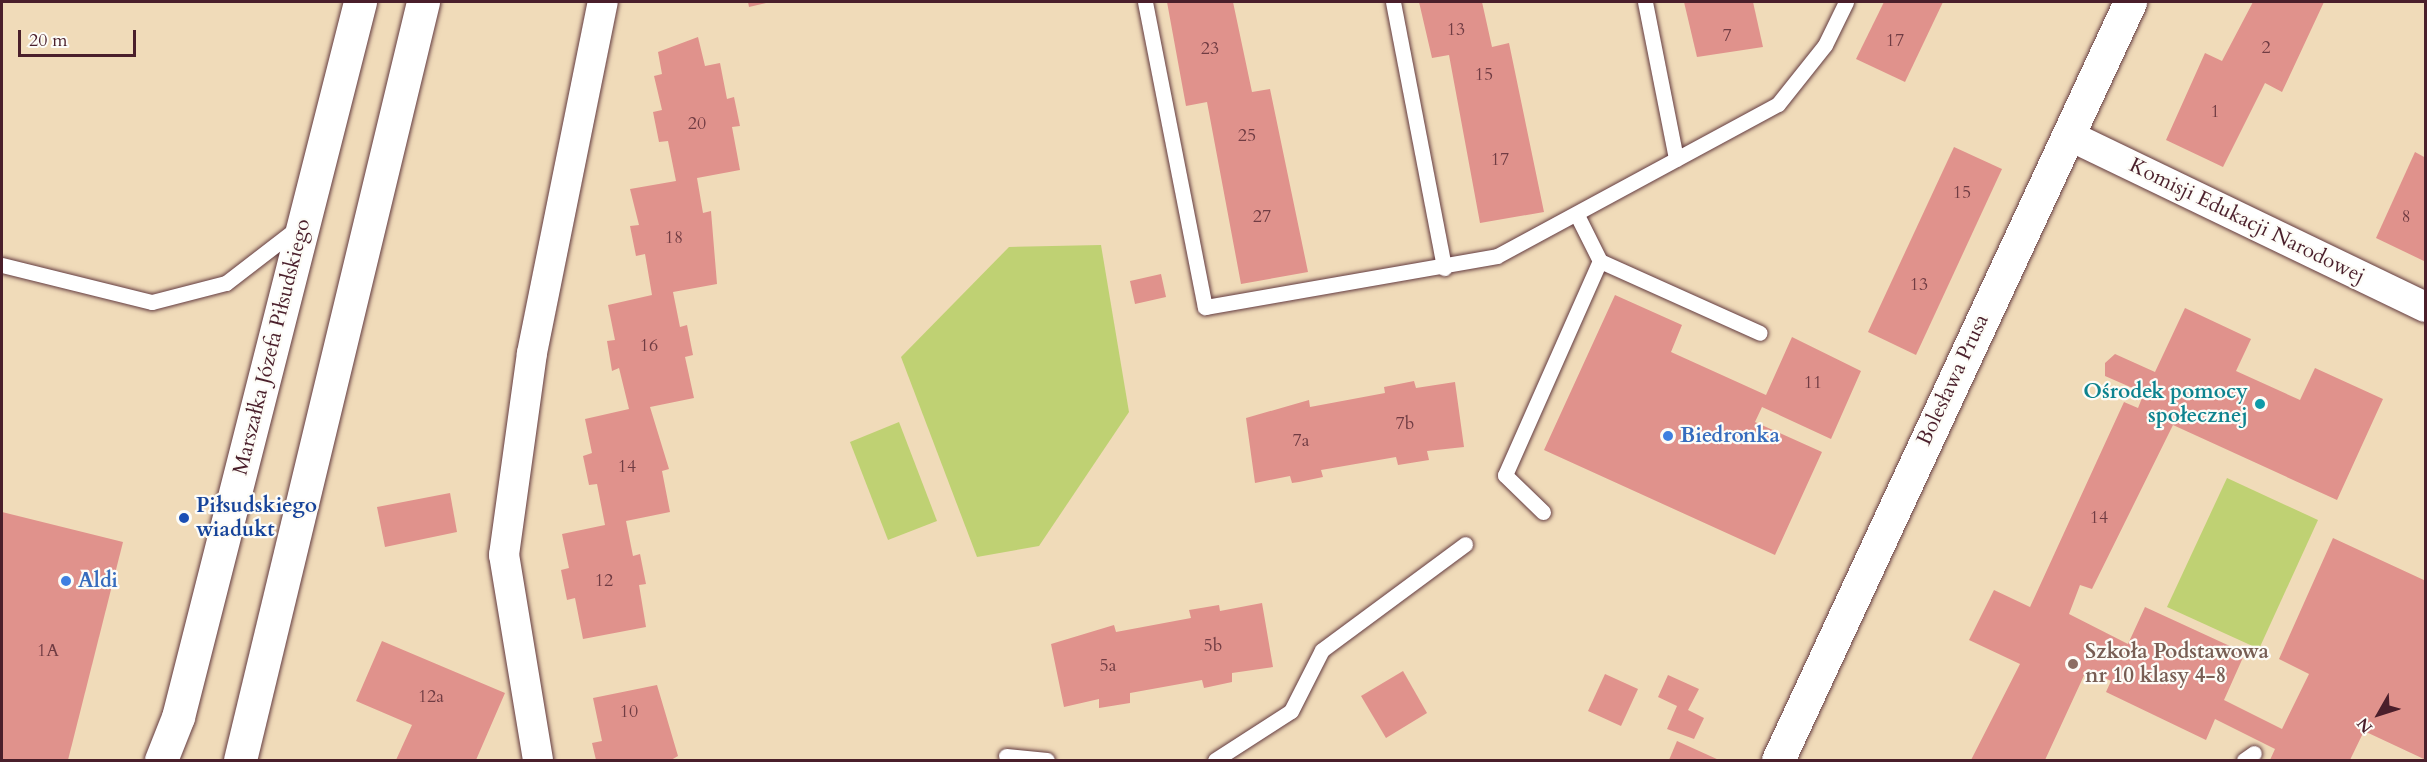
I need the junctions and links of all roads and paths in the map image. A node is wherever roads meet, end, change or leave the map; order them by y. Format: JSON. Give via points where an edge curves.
{"nodes":[{"id":1,"x":360,"y":2,"type":"edge"},
{"id":2,"x":423,"y":2,"type":"edge"},
{"id":3,"x":603,"y":2,"type":"edge"},
{"id":4,"x":1145,"y":2,"type":"edge"},
{"id":5,"x":1394,"y":2,"type":"edge"},
{"id":6,"x":1645,"y":2,"type":"edge"},
{"id":7,"x":1846,"y":2,"type":"edge"},
{"id":8,"x":2130,"y":2,"type":"edge"},
{"id":9,"x":2068,"y":135,"type":"junction"},
{"id":10,"x":1676,"y":159,"type":"junction"},
{"id":11,"x":1577,"y":215,"type":"junction"},
{"id":12,"x":303,"y":223,"type":"junction"},
{"id":13,"x":1600,"y":261,"type":"junction"},
{"id":14,"x":2,"y":265,"type":"edge"},
{"id":15,"x":1444,"y":268,"type":"junction"},
{"id":16,"x":2426,"y":307,"type":"edge"},
{"id":17,"x":1760,"y":333,"type":"dead end"},
{"id":18,"x":1542,"y":512,"type":"dead end"},
{"id":19,"x":1465,"y":544,"type":"dead end"},
{"id":20,"x":1006,"y":756,"type":"dead end"},
{"id":21,"x":161,"y":760,"type":"edge"},
{"id":22,"x":240,"y":760,"type":"edge"},
{"id":23,"x":538,"y":760,"type":"edge"},
{"id":24,"x":1047,"y":760,"type":"edge"},
{"id":25,"x":1215,"y":760,"type":"edge"},
{"id":26,"x":1778,"y":760,"type":"edge"}],
"edges":[{"from":1,"to":12,"type":"main road","name":"Marszałka Józefa Piłsudskiego"},
{"from":2,"to":22,"type":"main road"},
{"from":3,"to":23,"type":"street","via":[[532,352],[504,555]]},
{"from":4,"to":15,"type":"lane","via":[[1205,307]]},
{"from":5,"to":15,"type":"lane"},
{"from":6,"to":10,"type":"lane"},
{"from":7,"to":10,"type":"lane","via":[[1825,45],[1778,104]]},
{"from":8,"to":9,"type":"main road","name":"Bolesława Prusa"},
{"from":9,"to":16,"type":"street","name":"Komisji Edukacji Narodowej"},
{"from":9,"to":26,"type":"main road","name":"Bolesława Prusa"},
{"from":10,"to":11,"type":"lane"},
{"from":11,"to":13,"type":"lane"},
{"from":11,"to":15,"type":"lane","via":[[1497,256]]},
{"from":12,"to":14,"type":"lane","via":[[226,283],[152,302]]},
{"from":12,"to":21,"type":"main road","name":"Marszałka Józefa Piłsudskiego","via":[[178,717]]},
{"from":13,"to":17,"type":"lane"},
{"from":13,"to":18,"type":"lane","via":[[1505,475]]},
{"from":19,"to":25,"type":"lane","via":[[1322,650],[1291,711]]},
{"from":20,"to":24,"type":"lane"}]}
